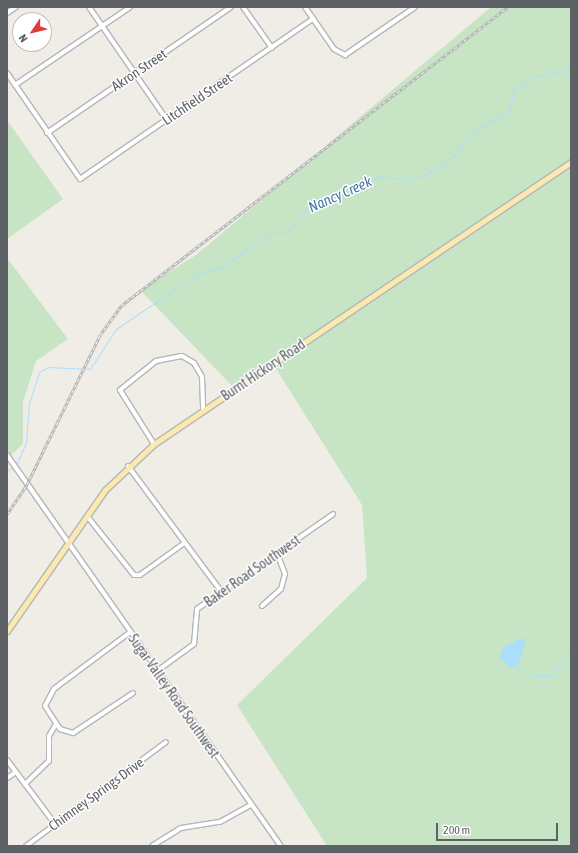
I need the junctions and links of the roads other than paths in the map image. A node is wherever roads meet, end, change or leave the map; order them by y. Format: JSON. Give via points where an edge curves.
{"nodes":[{"id":1,"x":89,"y":7,"type":"edge"},
{"id":2,"x":130,"y":7,"type":"edge"},
{"id":3,"x":231,"y":7,"type":"edge"},
{"id":4,"x":243,"y":7,"type":"edge"},
{"id":5,"x":305,"y":7,"type":"edge"},
{"id":6,"x":414,"y":7,"type":"edge"},
{"id":7,"x":13,"y":8,"type":"edge"},
{"id":8,"x":7,"y":13,"type":"edge"},
{"id":9,"x":313,"y":19,"type":"junction"},
{"id":10,"x":102,"y":26,"type":"junction"},
{"id":11,"x":272,"y":48,"type":"junction"},
{"id":12,"x":7,"y":73,"type":"edge"},
{"id":13,"x":135,"y":74,"type":"junction"},
{"id":14,"x":15,"y":86,"type":"junction"},
{"id":15,"x":167,"y":120,"type":"junction"},
{"id":16,"x":47,"y":133,"type":"junction"},
{"id":17,"x":571,"y":162,"type":"edge"},
{"id":18,"x":203,"y":411,"type":"junction"},
{"id":19,"x":154,"y":444,"type":"junction"},
{"id":20,"x":7,"y":455,"type":"edge"},
{"id":21,"x":128,"y":466,"type":"junction"},
{"id":22,"x":333,"y":514,"type":"dead end"},
{"id":23,"x":86,"y":516,"type":"junction"},
{"id":24,"x":183,"y":544,"type":"junction"},
{"id":25,"x":68,"y":546,"type":"junction"},
{"id":26,"x":277,"y":553,"type":"junction"},
{"id":27,"x":221,"y":591,"type":"junction"},
{"id":28,"x":262,"y":606,"type":"dead end"},
{"id":29,"x":7,"y":631,"type":"edge"},
{"id":30,"x":129,"y":633,"type":"junction"},
{"id":31,"x":156,"y":671,"type":"junction"},
{"id":32,"x":132,"y":693,"type":"dead end"},
{"id":33,"x":56,"y":724,"type":"junction"},
{"id":34,"x":166,"y":742,"type":"dead end"},
{"id":35,"x":7,"y":760,"type":"edge"},
{"id":36,"x":16,"y":772,"type":"junction"},
{"id":37,"x":7,"y":778,"type":"edge"},
{"id":38,"x":24,"y":784,"type":"junction"},
{"id":39,"x":251,"y":805,"type":"junction"},
{"id":40,"x":55,"y":824,"type":"junction"},
{"id":41,"x":26,"y":846,"type":"edge"},
{"id":42,"x":153,"y":846,"type":"edge"},
{"id":43,"x":281,"y":846,"type":"edge"}],
"edges":[{"from":1,"to":10,"type":"street"},
{"from":2,"to":10,"type":"street"},
{"from":3,"to":13,"type":"street","name":"Akron Street"},
{"from":4,"to":11,"type":"street"},
{"from":5,"to":9,"type":"street"},
{"from":6,"to":9,"type":"street","via":[[345,55],[334,49]]},
{"from":7,"to":8,"type":"street"},
{"from":9,"to":11,"type":"street","name":"Litchfield Street"},
{"from":10,"to":13,"type":"street"},
{"from":10,"to":14,"type":"street"},
{"from":11,"to":15,"type":"street","name":"Litchfield Street"},
{"from":12,"to":14,"type":"street"},
{"from":13,"to":15,"type":"street"},
{"from":13,"to":16,"type":"street","name":"Akron Street"},
{"from":14,"to":16,"type":"street"},
{"from":15,"to":16,"type":"street","name":"Litchfield Street","via":[[80,179]]},
{"from":17,"to":18,"type":"main road","name":"Burnt Hickory Road"},
{"from":18,"to":19,"type":"main road","name":"Burnt Hickory Road"},
{"from":18,"to":19,"type":"street","via":[[202,377],[194,363],[182,356],[156,361],[120,390]]},
{"from":19,"to":21,"type":"main road","name":"Burnt Hickory Road"},
{"from":20,"to":25,"type":"street","name":"Sugar Valley Road Southwest"},
{"from":21,"to":23,"type":"main road","name":"Burnt Hickory Road"},
{"from":21,"to":24,"type":"street"},
{"from":22,"to":26,"type":"street","name":"Baker Road Southwest"},
{"from":23,"to":24,"type":"street","via":[[130,572],[140,575]]},
{"from":23,"to":25,"type":"main road","name":"Burnt Hickory Road"},
{"from":24,"to":27,"type":"street"},
{"from":25,"to":29,"type":"main road","name":"Burnt Hickory Road"},
{"from":25,"to":30,"type":"street","name":"Sugar Valley Road Southwest"},
{"from":26,"to":27,"type":"street","name":"Baker Road Southwest"},
{"from":26,"to":28,"type":"street","via":[[285,574],[281,589]]},
{"from":27,"to":31,"type":"street","name":"Baker Road Southwest","via":[[197,609],[194,644]]},
{"from":30,"to":31,"type":"street","name":"Sugar Valley Road Southwest"},
{"from":30,"to":33,"type":"street","via":[[50,694],[45,706]]},
{"from":31,"to":39,"type":"street","name":"Sugar Valley Road Southwest"},
{"from":32,"to":33,"type":"street","via":[[78,732],[64,732]]},
{"from":33,"to":38,"type":"street","via":[[49,736],[49,762]]},
{"from":34,"to":40,"type":"street","name":"Chimney Springs Drive"},
{"from":35,"to":36,"type":"street"},
{"from":36,"to":37,"type":"street"},
{"from":36,"to":38,"type":"street"},
{"from":38,"to":40,"type":"street"},
{"from":39,"to":42,"type":"street","via":[[220,822],[181,828]]},
{"from":39,"to":43,"type":"street","name":"Sugar Valley Road Southwest"},
{"from":40,"to":41,"type":"street","name":"Chimney Springs Drive"}]}
